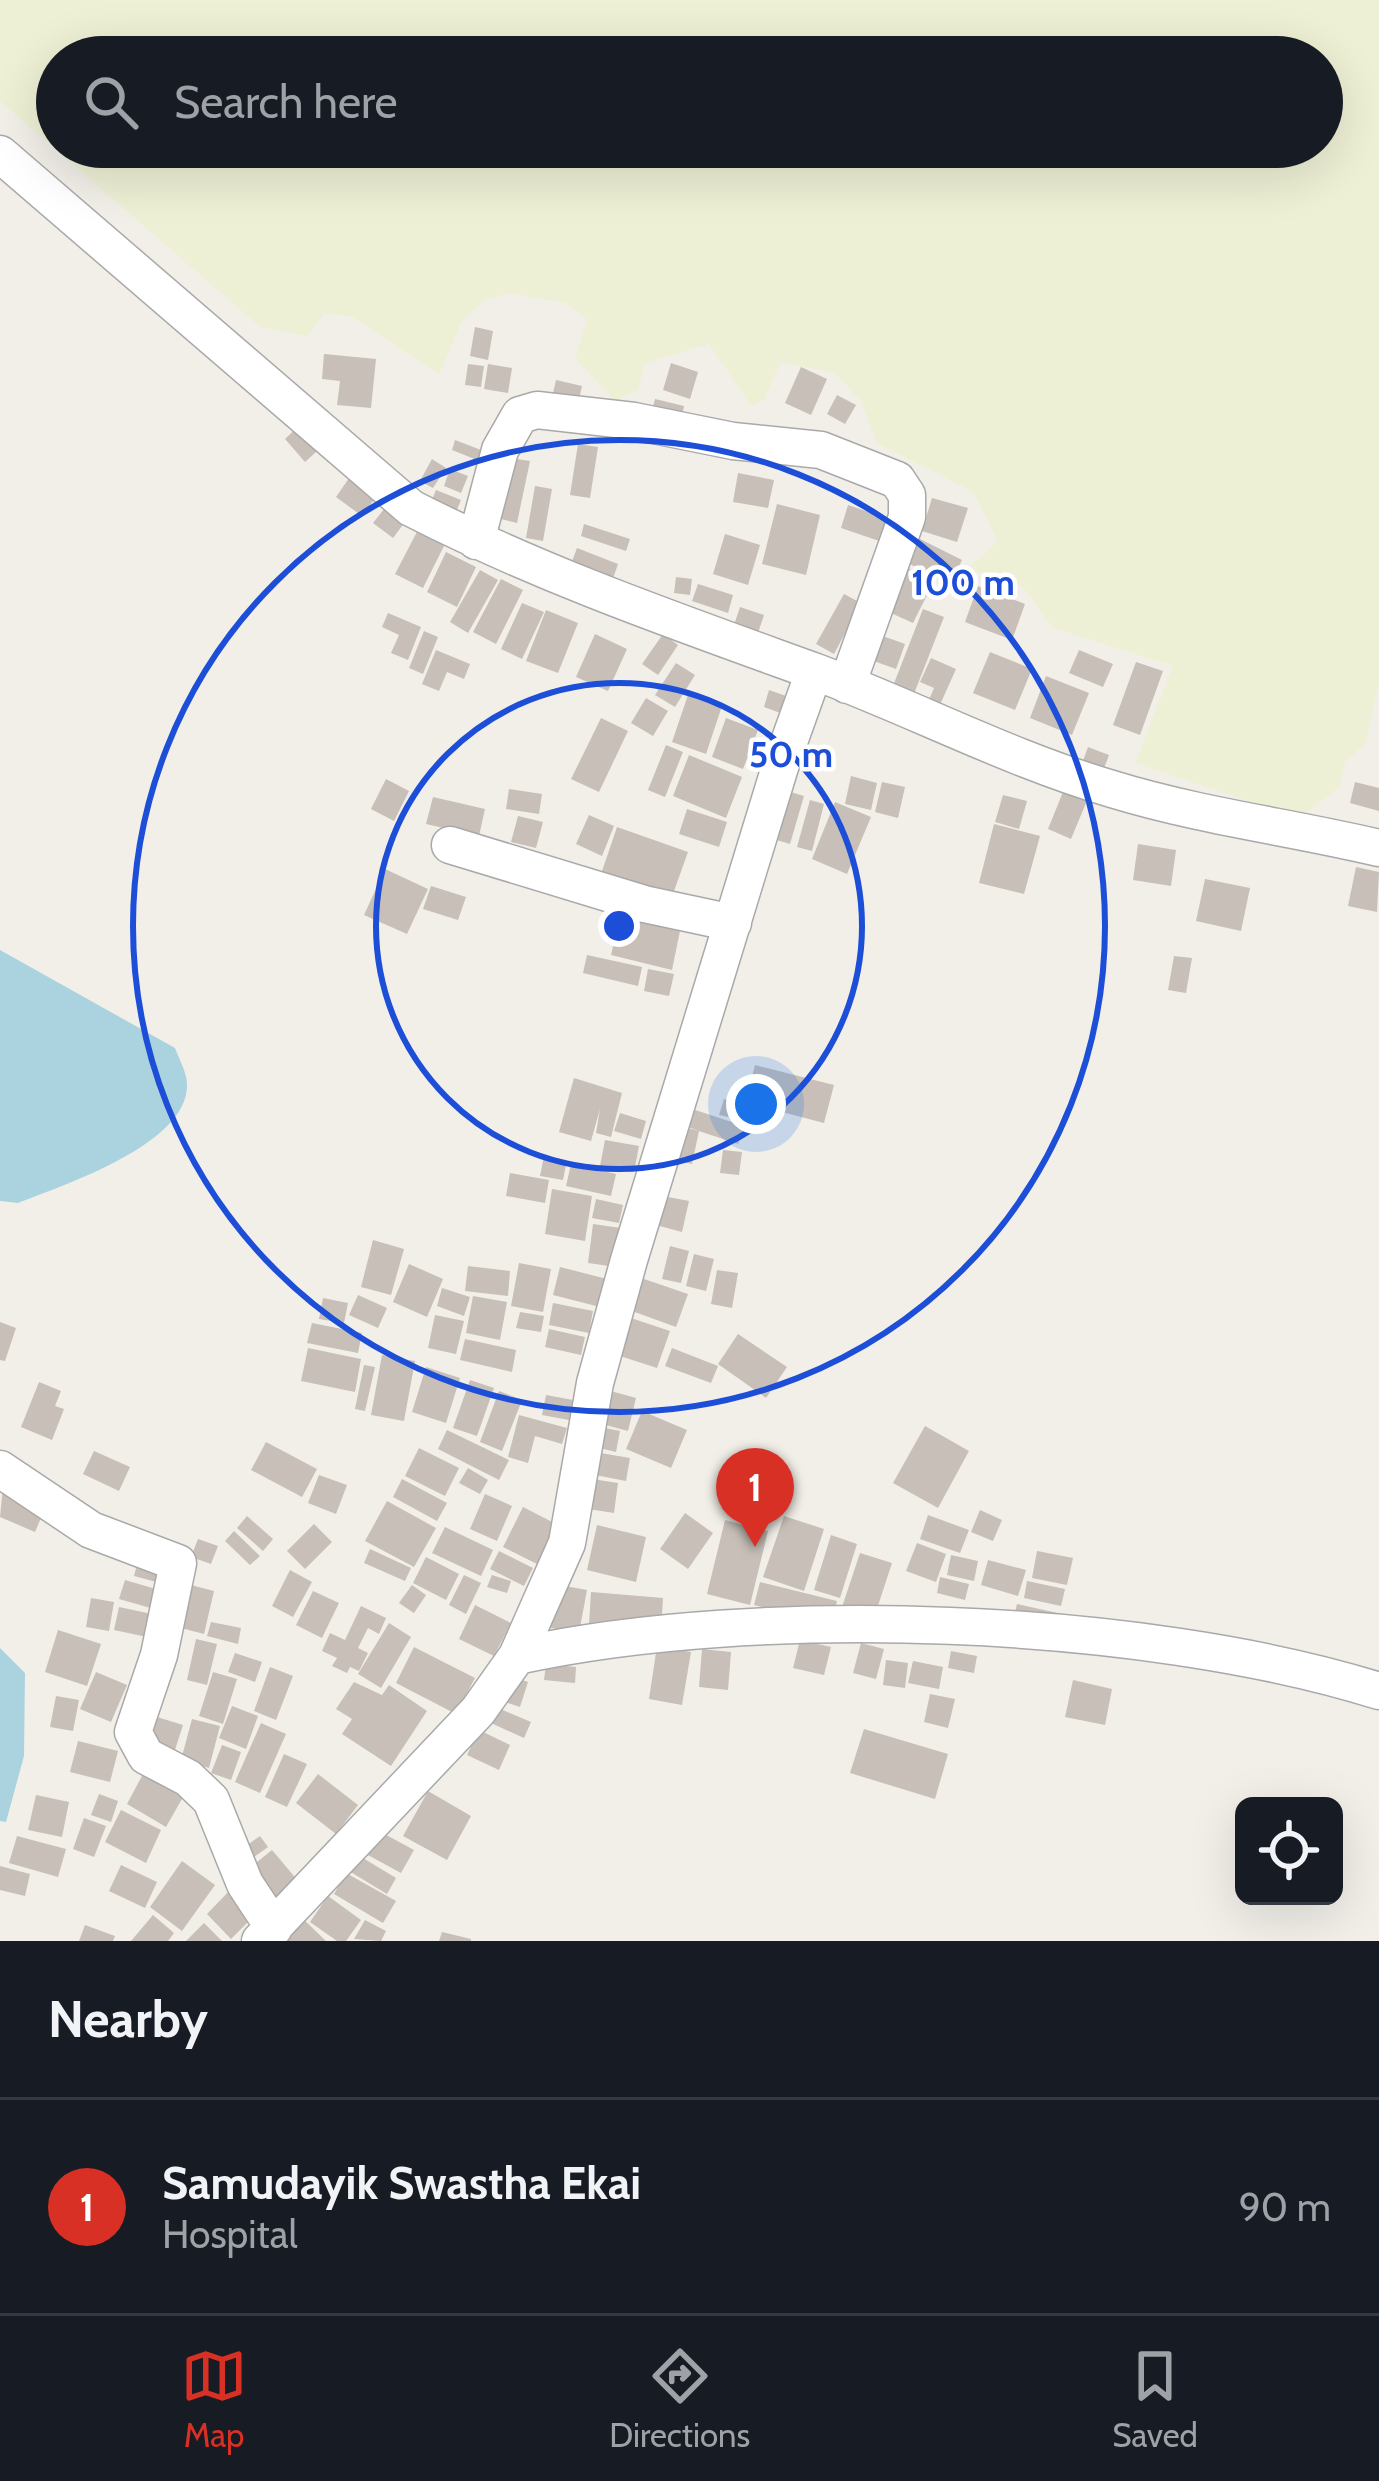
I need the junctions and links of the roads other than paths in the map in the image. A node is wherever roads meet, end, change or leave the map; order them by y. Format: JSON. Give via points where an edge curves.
{"nodes":[{"id":1,"x":0,"y":154,"type":"edge"},
{"id":2,"x":476,"y":542,"type":"junction"},
{"id":3,"x":830,"y":678,"type":"junction"},
{"id":4,"x":450,"y":845,"type":"dead end"},
{"id":5,"x":1379,"y":848,"type":"edge"},
{"id":6,"x":733,"y":923,"type":"junction"},
{"id":7,"x":0,"y":1469,"type":"edge"},
{"id":8,"x":517,"y":1656,"type":"junction"},
{"id":9,"x":1379,"y":1691,"type":"edge"},
{"id":10,"x":267,"y":1935,"type":"edge"}],
"edges":[{"from":1,"to":2,"type":"street","via":[[411,508]]},
{"from":2,"to":3,"type":"street"},
{"from":2,"to":3,"type":"street","via":[[500,450],[520,415],[537,410],[820,450],[897,480],[907,495],[907,518]]},
{"from":3,"to":5,"type":"street","via":[[1110,789]]},
{"from":3,"to":6,"type":"street"},
{"from":4,"to":6,"type":"street"},
{"from":6,"to":8,"type":"street","via":[[601,1362],[567,1544]]},
{"from":7,"to":10,"type":"street","via":[[91,1530],[178,1563],[133,1732],[146,1756],[211,1800]]},
{"from":8,"to":9,"type":"street","via":[[574,1643],[743,1630],[991,1630],[1233,1658]]},
{"from":8,"to":10,"type":"street","via":[[466,1724]]}]}
